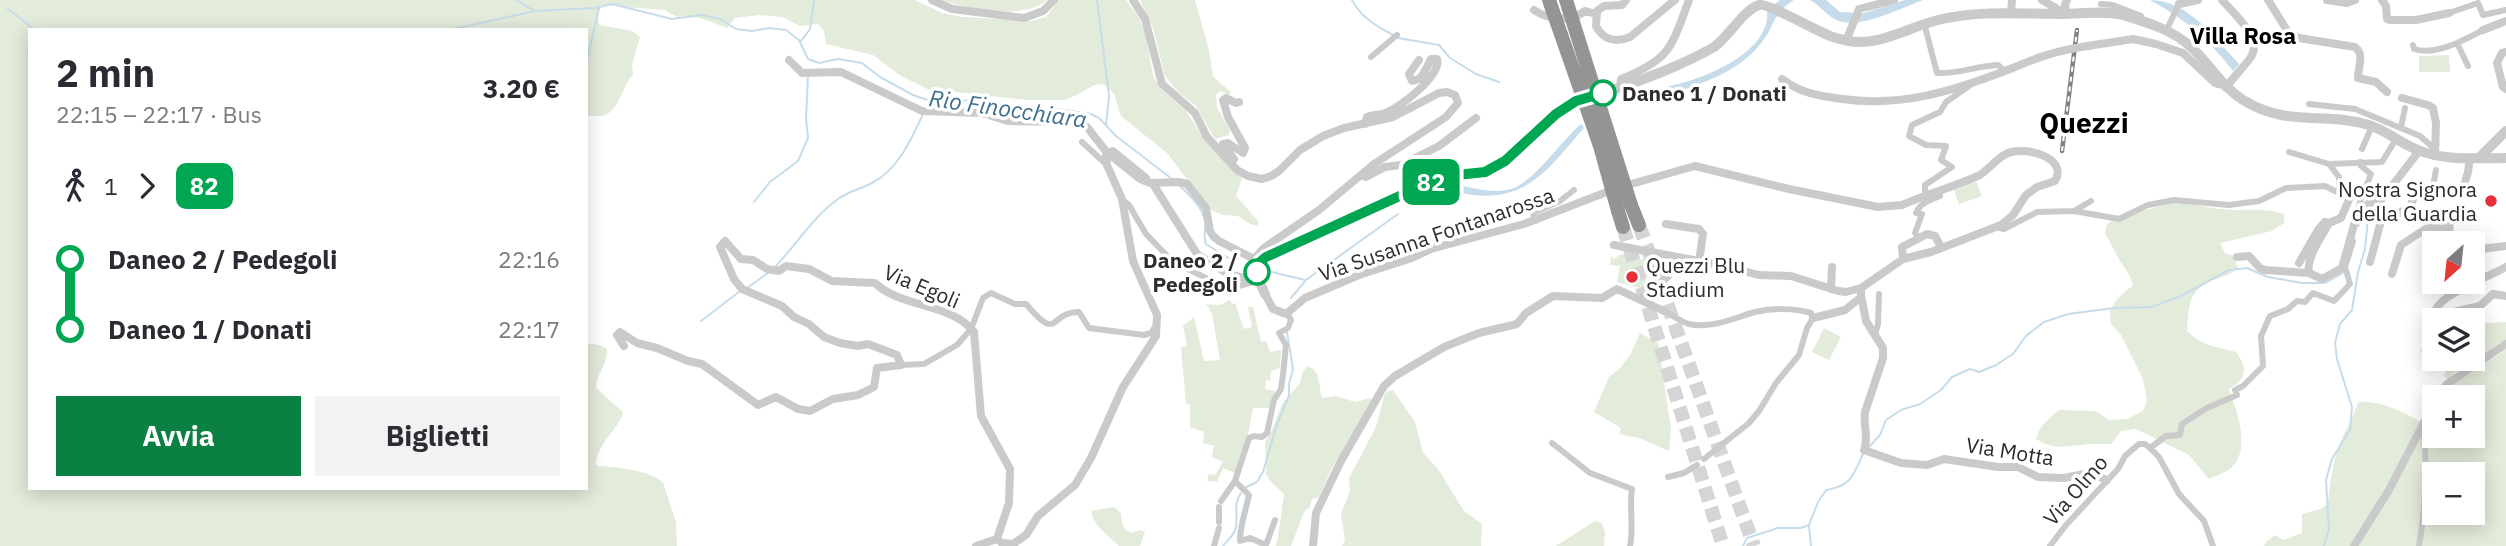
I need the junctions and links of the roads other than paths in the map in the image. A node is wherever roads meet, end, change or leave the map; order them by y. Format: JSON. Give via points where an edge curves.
{"nodes":[{"id":1,"x":932,"y":0,"type":"edge"},
{"id":2,"x":1054,"y":0,"type":"edge"},
{"id":3,"x":1133,"y":0,"type":"edge"},
{"id":4,"x":1549,"y":0,"type":"edge"},
{"id":5,"x":1566,"y":0,"type":"edge"},
{"id":6,"x":1626,"y":0,"type":"edge"},
{"id":7,"x":1675,"y":0,"type":"edge"},
{"id":8,"x":1689,"y":0,"type":"edge"},
{"id":9,"x":1895,"y":0,"type":"edge"},
{"id":10,"x":2012,"y":0,"type":"edge"},
{"id":11,"x":2042,"y":0,"type":"edge"},
{"id":12,"x":2067,"y":0,"type":"edge"},
{"id":13,"x":2198,"y":0,"type":"edge"},
{"id":14,"x":2222,"y":0,"type":"edge"},
{"id":15,"x":2268,"y":0,"type":"edge"},
{"id":16,"x":2326,"y":0,"type":"edge"},
{"id":17,"x":2355,"y":0,"type":"edge"},
{"id":18,"x":2382,"y":0,"type":"edge"},
{"id":19,"x":2101,"y":4,"type":"dead end"},
{"id":20,"x":2179,"y":4,"type":"joint"},
{"id":21,"x":1534,"y":10,"type":"dead end"},
{"id":22,"x":2506,"y":10,"type":"edge"},
{"id":23,"x":2449,"y":13,"type":"joint"},
{"id":24,"x":1596,"y":14,"type":"junction"},
{"id":25,"x":2011,"y":14,"type":"junction"},
{"id":26,"x":2066,"y":14,"type":"junction"},
{"id":27,"x":2141,"y":16,"type":"dead end"},
{"id":28,"x":2506,"y":21,"type":"edge"},
{"id":29,"x":1924,"y":23,"type":"junction"},
{"id":30,"x":2167,"y":29,"type":"dead end"},
{"id":31,"x":2483,"y":30,"type":"joint"},
{"id":32,"x":1395,"y":36,"type":"dead end"},
{"id":33,"x":1846,"y":41,"type":"junction"},
{"id":34,"x":2457,"y":43,"type":"junction"},
{"id":35,"x":2413,"y":45,"type":"dead end"},
{"id":36,"x":2506,"y":52,"type":"edge"},
{"id":37,"x":1371,"y":57,"type":"dead end"},
{"id":38,"x":789,"y":60,"type":"dead end"},
{"id":39,"x":1419,"y":60,"type":"dead end"},
{"id":40,"x":2468,"y":66,"type":"dead end"},
{"id":41,"x":2006,"y":71,"type":"junction"},
{"id":42,"x":1782,"y":79,"type":"dead end"},
{"id":43,"x":1969,"y":84,"type":"junction"},
{"id":44,"x":2227,"y":84,"type":"junction"},
{"id":45,"x":1620,"y":87,"type":"junction"},
{"id":46,"x":2506,"y":89,"type":"edge"},
{"id":47,"x":2386,"y":92,"type":"dead end"},
{"id":48,"x":2404,"y":102,"type":"junction"},
{"id":49,"x":2432,"y":102,"type":"dead end"},
{"id":50,"x":1240,"y":103,"type":"dead end"},
{"id":51,"x":2309,"y":104,"type":"dead end"},
{"id":52,"x":1476,"y":118,"type":"dead end"},
{"id":53,"x":1365,"y":124,"type":"junction"},
{"id":54,"x":2372,"y":126,"type":"junction"},
{"id":55,"x":2401,"y":127,"type":"junction"},
{"id":56,"x":2506,"y":131,"type":"edge"},
{"id":57,"x":2496,"y":140,"type":"junction"},
{"id":58,"x":1082,"y":142,"type":"dead end"},
{"id":59,"x":2395,"y":142,"type":"junction"},
{"id":60,"x":2362,"y":149,"type":"dead end"},
{"id":61,"x":2419,"y":151,"type":"junction"},
{"id":62,"x":2288,"y":152,"type":"dead end"},
{"id":63,"x":2435,"y":152,"type":"junction"},
{"id":64,"x":2474,"y":158,"type":"junction"},
{"id":65,"x":2503,"y":158,"type":"edge"},
{"id":66,"x":2360,"y":162,"type":"junction"},
{"id":67,"x":2329,"y":164,"type":"junction"},
{"id":68,"x":1107,"y":166,"type":"junction"},
{"id":69,"x":1237,"y":170,"type":"junction"},
{"id":70,"x":2436,"y":170,"type":"dead end"},
{"id":71,"x":1361,"y":175,"type":"junction"},
{"id":72,"x":1156,"y":184,"type":"junction"},
{"id":73,"x":1574,"y":190,"type":"dead end"},
{"id":74,"x":1940,"y":190,"type":"junction"},
{"id":75,"x":2449,"y":193,"type":"junction"},
{"id":76,"x":1925,"y":195,"type":"junction"},
{"id":77,"x":2351,"y":195,"type":"dead end"},
{"id":78,"x":1122,"y":199,"type":"junction"},
{"id":79,"x":2091,"y":201,"type":"dead end"},
{"id":80,"x":1625,"y":208,"type":"junction"},
{"id":81,"x":2410,"y":208,"type":"junction"},
{"id":82,"x":2074,"y":211,"type":"junction"},
{"id":83,"x":1535,"y":221,"type":"junction"},
{"id":84,"x":2329,"y":223,"type":"junction"},
{"id":85,"x":1666,"y":224,"type":"dead end"},
{"id":86,"x":1639,"y":225,"type":"tunnel mouth"},
{"id":87,"x":1623,"y":227,"type":"tunnel mouth"},
{"id":88,"x":1996,"y":227,"type":"junction"},
{"id":89,"x":2449,"y":228,"type":"junction"},
{"id":90,"x":2450,"y":231,"type":"edge"},
{"id":91,"x":2422,"y":234,"type":"edge"},
{"id":92,"x":2414,"y":235,"type":"junction"},
{"id":93,"x":1919,"y":238,"type":"junction"},
{"id":94,"x":1614,"y":245,"type":"dead end"},
{"id":95,"x":2506,"y":246,"type":"edge"},
{"id":96,"x":1941,"y":247,"type":"junction"},
{"id":97,"x":2485,"y":249,"type":"edge"},
{"id":98,"x":1672,"y":257,"type":"junction"},
{"id":99,"x":2237,"y":257,"type":"dead end"},
{"id":100,"x":1903,"y":259,"type":"junction"},
{"id":101,"x":1257,"y":260,"type":"junction"},
{"id":102,"x":1699,"y":262,"type":"junction"},
{"id":103,"x":2370,"y":262,"type":"dead end"},
{"id":104,"x":2299,"y":263,"type":"dead end"},
{"id":105,"x":1832,"y":267,"type":"dead end"},
{"id":106,"x":2506,"y":267,"type":"edge"},
{"id":107,"x":2309,"y":273,"type":"junction"},
{"id":108,"x":1257,"y":274,"type":"junction"},
{"id":109,"x":2392,"y":274,"type":"dead end"},
{"id":110,"x":1244,"y":278,"type":"junction"},
{"id":111,"x":2485,"y":278,"type":"edge"},
{"id":112,"x":1831,"y":289,"type":"junction"},
{"id":113,"x":1861,"y":292,"type":"junction"},
{"id":114,"x":1879,"y":294,"type":"dead end"},
{"id":115,"x":2451,"y":294,"type":"edge"},
{"id":116,"x":1265,"y":295,"type":"joint"},
{"id":117,"x":2506,"y":296,"type":"edge"},
{"id":118,"x":1640,"y":299,"type":"junction"},
{"id":119,"x":1664,"y":312,"type":"joint"},
{"id":120,"x":1287,"y":313,"type":"junction"},
{"id":121,"x":1813,"y":318,"type":"junction"},
{"id":122,"x":1158,"y":323,"type":"junction"},
{"id":123,"x":971,"y":329,"type":"junction"},
{"id":124,"x":1875,"y":335,"type":"junction"},
{"id":125,"x":2506,"y":344,"type":"edge"},
{"id":126,"x":624,"y":346,"type":"dead end"},
{"id":127,"x":901,"y":365,"type":"junction"},
{"id":128,"x":2446,"y":385,"type":"edge"},
{"id":129,"x":2422,"y":428,"type":"edge"},
{"id":130,"x":1552,"y":443,"type":"dead end"},
{"id":131,"x":2150,"y":448,"type":"junction"},
{"id":132,"x":2426,"y":448,"type":"edge"},
{"id":133,"x":1704,"y":459,"type":"dead end"},
{"id":134,"x":1698,"y":465,"type":"dead end"},
{"id":135,"x":1668,"y":477,"type":"dead end"},
{"id":136,"x":2107,"y":480,"type":"junction"},
{"id":137,"x":1237,"y":484,"type":"junction"},
{"id":138,"x":1275,"y":520,"type":"dead end"},
{"id":139,"x":997,"y":539,"type":"junction"},
{"id":140,"x":2051,"y":545,"type":"edge"},
{"id":141,"x":976,"y":546,"type":"edge"},
{"id":142,"x":1214,"y":546,"type":"edge"},
{"id":143,"x":1313,"y":546,"type":"edge"},
{"id":144,"x":1630,"y":546,"type":"edge"},
{"id":145,"x":2210,"y":546,"type":"edge"},
{"id":146,"x":2354,"y":546,"type":"edge"},
{"id":147,"x":2418,"y":546,"type":"edge"}],
"edges":[{"from":1,"to":2,"type":"street","via":[[952,9],[1024,18],[1043,11]]},
{"from":3,"to":69,"type":"street","via":[[1145,19],[1162,84],[1195,113],[1208,137]]},
{"from":4,"to":80,"type":"highway","bridge":true},
{"from":5,"to":80,"type":"highway","bridge":true},
{"from":6,"to":24,"type":"street","via":[[1622,5],[1601,7]]},
{"from":7,"to":24,"type":"street","via":[[1621,41],[1599,32]]},
{"from":8,"to":45,"type":"street","via":[[1667,52],[1647,69],[1621,79]]},
{"from":9,"to":33,"type":"street","via":[[1859,9]]},
{"from":10,"to":25,"type":"street"},
{"from":11,"to":26,"type":"street"},
{"from":12,"to":26,"type":"street"},
{"from":13,"to":20,"type":"street"},
{"from":14,"to":44,"type":"street","via":[[2253,38],[2255,47]]},
{"from":15,"to":47,"type":"street","via":[[2288,32],[2359,50],[2358,78],[2376,82]]},
{"from":16,"to":17,"type":"street"},
{"from":18,"to":23,"type":"street","via":[[2390,20]]},
{"from":19,"to":27,"type":"street"},
{"from":20,"to":30,"type":"street"},
{"from":21,"to":24,"type":"street","via":[[1562,18],[1576,18],[1585,11]]},
{"from":22,"to":23,"type":"street","via":[[2483,15],[2478,3]]},
{"from":25,"to":26,"type":"street"},
{"from":25,"to":29,"type":"street"},
{"from":26,"to":44,"type":"street","via":[[2120,14],[2154,25],[2191,47]]},
{"from":28,"to":31,"type":"street"},
{"from":29,"to":33,"type":"street","via":[[1865,42]]},
{"from":29,"to":41,"type":"street","via":[[1937,73],[1959,74],[1975,66],[1998,65]]},
{"from":31,"to":34,"type":"street"},
{"from":32,"to":37,"type":"street"},
{"from":33,"to":45,"type":"street","via":[[1768,4],[1759,5],[1699,56]]},
{"from":34,"to":35,"type":"street","via":[[2419,51]]},
{"from":34,"to":40,"type":"street"},
{"from":36,"to":46,"type":"street","via":[[2497,63]]},
{"from":38,"to":72,"type":"street","via":[[802,73],[841,72],[922,111],[982,113],[1008,121],[1071,122],[1087,127],[1108,152],[1140,178]]},
{"from":39,"to":53,"type":"street","via":[[1409,78],[1417,80],[1432,58],[1438,64],[1433,75],[1388,111],[1367,117]]},
{"from":41,"to":43,"type":"street"},
{"from":41,"to":44,"type":"street","via":[[2076,48],[2133,39],[2183,54],[2215,83]]},
{"from":42,"to":43,"type":"street","via":[[1798,90],[1882,103]]},
{"from":43,"to":76,"type":"street","via":[[1940,112],[1912,125],[1909,136],[1926,145],[1945,146],[1941,160],[1952,167],[1926,185]]},
{"from":44,"to":54,"type":"street","via":[[2252,105],[2279,116]]},
{"from":45,"to":101,"type":"street","via":[[1570,105],[1505,161],[1485,172],[1426,184]]},
{"from":48,"to":49,"type":"street"},
{"from":48,"to":55,"type":"street"},
{"from":48,"to":63,"type":"street","via":[[2433,108]]},
{"from":50,"to":69,"type":"street","via":[[1223,100],[1245,148],[1240,152],[1223,144],[1239,165]]},
{"from":51,"to":55,"type":"street","via":[[2355,109]]},
{"from":52,"to":71,"type":"street","via":[[1440,146],[1410,161]]},
{"from":53,"to":69,"type":"street","via":[[1323,136],[1262,179]]},
{"from":53,"to":71,"type":"street","via":[[1393,117],[1439,93],[1452,92],[1458,103],[1446,117]]},
{"from":54,"to":59,"type":"street"},
{"from":54,"to":60,"type":"street"},
{"from":55,"to":63,"type":"street","via":[[2420,135]]},
{"from":56,"to":57,"type":"street"},
{"from":57,"to":64,"type":"street"},
{"from":57,"to":65,"type":"street","via":[[2493,151]]},
{"from":58,"to":68,"type":"street"},
{"from":59,"to":61,"type":"street"},
{"from":59,"to":66,"type":"street","via":[[2382,162]]},
{"from":61,"to":63,"type":"street"},
{"from":61,"to":107,"type":"street","via":[[2382,199],[2357,214],[2342,268],[2322,279]]},
{"from":62,"to":67,"type":"street"},
{"from":63,"to":64,"type":"street"},
{"from":64,"to":65,"type":"street"},
{"from":64,"to":75,"type":"street","via":[[2463,190]]},
{"from":66,"to":67,"type":"street"},
{"from":66,"to":131,"type":"street","bridge":true,"via":[[2371,174],[2346,267],[2349,285],[2334,300],[2313,293],[2305,302],[2297,301],[2270,316],[2261,336],[2263,366],[2235,390],[2237,395],[2182,424],[2180,435],[2166,436]]},
{"from":67,"to":82,"type":"street","via":[[2339,177],[2339,193],[2325,186],[2286,188],[2259,201],[2229,205],[2174,200],[2148,205],[2119,219]]},
{"from":68,"to":72,"type":"street","bridge":true,"via":[[1106,155],[1112,151]]},
{"from":68,"to":78,"type":"street"},
{"from":70,"to":75,"type":"street","via":[[2432,186]]},
{"from":71,"to":101,"type":"street","via":[[1265,248]]},
{"from":72,"to":101,"type":"street","via":[[1179,182],[1191,188],[1206,208],[1216,239]]},
{"from":72,"to":110,"type":"street","via":[[1197,254],[1228,274]]},
{"from":73,"to":83,"type":"street","via":[[1533,213]]},
{"from":74,"to":76,"type":"street","name":"Via Susanna Fontanarossa"},
{"from":74,"to":88,"type":"street","name":"Via Susanna Fontanarossa","via":[[1985,172],[2009,152],[2027,152],[2055,163],[2059,175],[2055,181],[2026,195],[2013,215]]},
{"from":74,"to":93,"type":"street","via":[[1940,196],[1917,209],[1916,213],[1922,214],[1915,233]]},
{"from":75,"to":81,"type":"street","via":[[2418,191]]},
{"from":76,"to":83,"type":"street","name":"Via Susanna Fontanarossa","via":[[1902,205],[1878,207],[1695,166],[1617,188]]},
{"from":77,"to":84,"type":"street","via":[[2341,218]]},
{"from":78,"to":110,"type":"street","via":[[1171,260],[1223,287],[1253,282]]},
{"from":78,"to":122,"type":"street","via":[[1133,261]]},
{"from":79,"to":82,"type":"street"},
{"from":80,"to":86,"type":"highway"},
{"from":80,"to":87,"type":"highway"},
{"from":81,"to":89,"type":"street","via":[[2414,215],[2450,224]]},
{"from":81,"to":103,"type":"street","via":[[2381,221]]},
{"from":82,"to":88,"type":"street","via":[[2037,212],[2004,229]]},
{"from":83,"to":120,"type":"street","name":"Via Susanna Fontanarossa","via":[[1431,249],[1359,275],[1305,298]]},
{"from":84,"to":104,"type":"street","via":[[2318,230]]},
{"from":84,"to":107,"type":"street","via":[[2311,257]]},
{"from":85,"to":102,"type":"street","via":[[1699,229],[1703,234]]},
{"from":88,"to":96,"type":"street"},
{"from":89,"to":90,"type":"street"},
{"from":89,"to":92,"type":"street","via":[[2427,228]]},
{"from":91,"to":92,"type":"street"},
{"from":92,"to":109,"type":"street","via":[[2401,245]]},
{"from":93,"to":96,"type":"street","via":[[1931,233]]},
{"from":93,"to":100,"type":"street","via":[[1902,247]]},
{"from":94,"to":98,"type":"street"},
{"from":95,"to":97,"type":"street"},
{"from":96,"to":100,"type":"street"},
{"from":98,"to":102,"type":"street"},
{"from":98,"to":118,"type":"street","via":[[1668,276]]},
{"from":99,"to":107,"type":"street","via":[[2249,256],[2266,270]]},
{"from":100,"to":113,"type":"street"},
{"from":101,"to":108,"type":"street"},
{"from":102,"to":112,"type":"street","via":[[1759,275],[1791,276]]},
{"from":105,"to":112,"type":"street"},
{"from":106,"to":111,"type":"street"},
{"from":108,"to":110,"type":"street"},
{"from":108,"to":116,"type":"street"},
{"from":112,"to":113,"type":"street"},
{"from":113,"to":121,"type":"street","via":[[1845,310]]},
{"from":113,"to":124,"type":"street","name":"Via Motta","via":[[1866,321]]},
{"from":114,"to":124,"type":"street"},
{"from":115,"to":117,"type":"street","via":[[2437,306],[2437,314],[2480,306],[2493,294]]},
{"from":116,"to":120,"type":"street","via":[[1275,311]]},
{"from":118,"to":119,"type":"street"},
{"from":118,"to":143,"type":"street","via":[[1617,289],[1602,298],[1553,296],[1517,324],[1444,347],[1395,376],[1384,386],[1337,468],[1316,513]]},
{"from":119,"to":121,"type":"street","via":[[1688,324],[1776,310],[1801,310]]},
{"from":120,"to":137,"type":"street","via":[[1291,320],[1288,328],[1279,333],[1286,345],[1280,389],[1265,436],[1251,436],[1247,441]]},
{"from":121,"to":133,"type":"street","via":[[1799,355],[1759,411]]},
{"from":122,"to":123,"type":"street","via":[[1151,334],[1111,332],[1089,328],[1076,311],[1047,325],[1026,304],[991,293],[983,298]]},
{"from":122,"to":139,"type":"street","via":[[1156,336],[1123,387],[1074,485],[1038,516],[1026,535],[1013,544]]},
{"from":123,"to":127,"type":"street","via":[[936,359]]},
{"from":123,"to":127,"type":"street","name":"Via Egoli","via":[[947,315],[885,293],[875,283],[832,281],[809,269],[786,266],[779,271],[767,269],[741,259],[731,245],[722,242],[720,247],[742,289],[782,306],[824,337],[889,351]]},
{"from":123,"to":139,"type":"street","name":"Via Egoli","via":[[976,341],[981,416],[1010,469],[1009,503]]},
{"from":124,"to":136,"type":"street","name":"Via Motta","via":[[1884,358],[1865,412],[1866,451],[1901,463],[1927,465],[1944,459],[2018,467],[2038,477],[2090,473]]},
{"from":125,"to":128,"type":"street"},
{"from":126,"to":127,"type":"street","via":[[617,335],[621,332],[637,343],[702,364],[758,405],[776,397],[810,411],[874,387],[877,368]]},
{"from":129,"to":146,"type":"street"},
{"from":130,"to":144,"type":"street","via":[[1590,473],[1632,489]]},
{"from":131,"to":136,"type":"street","name":"Via Olmo","via":[[2140,444]]},
{"from":131,"to":145,"type":"street","via":[[2179,494],[2204,521]]},
{"from":132,"to":147,"type":"street","via":[[2427,486]]},
{"from":134,"to":135,"type":"street"},
{"from":136,"to":140,"type":"street","name":"Via Olmo"},
{"from":137,"to":138,"type":"street","via":[[1249,497],[1240,541],[1250,538],[1266,545]]},
{"from":137,"to":142,"type":"street","via":[[1220,504]]},
{"from":139,"to":141,"type":"street"}]}
